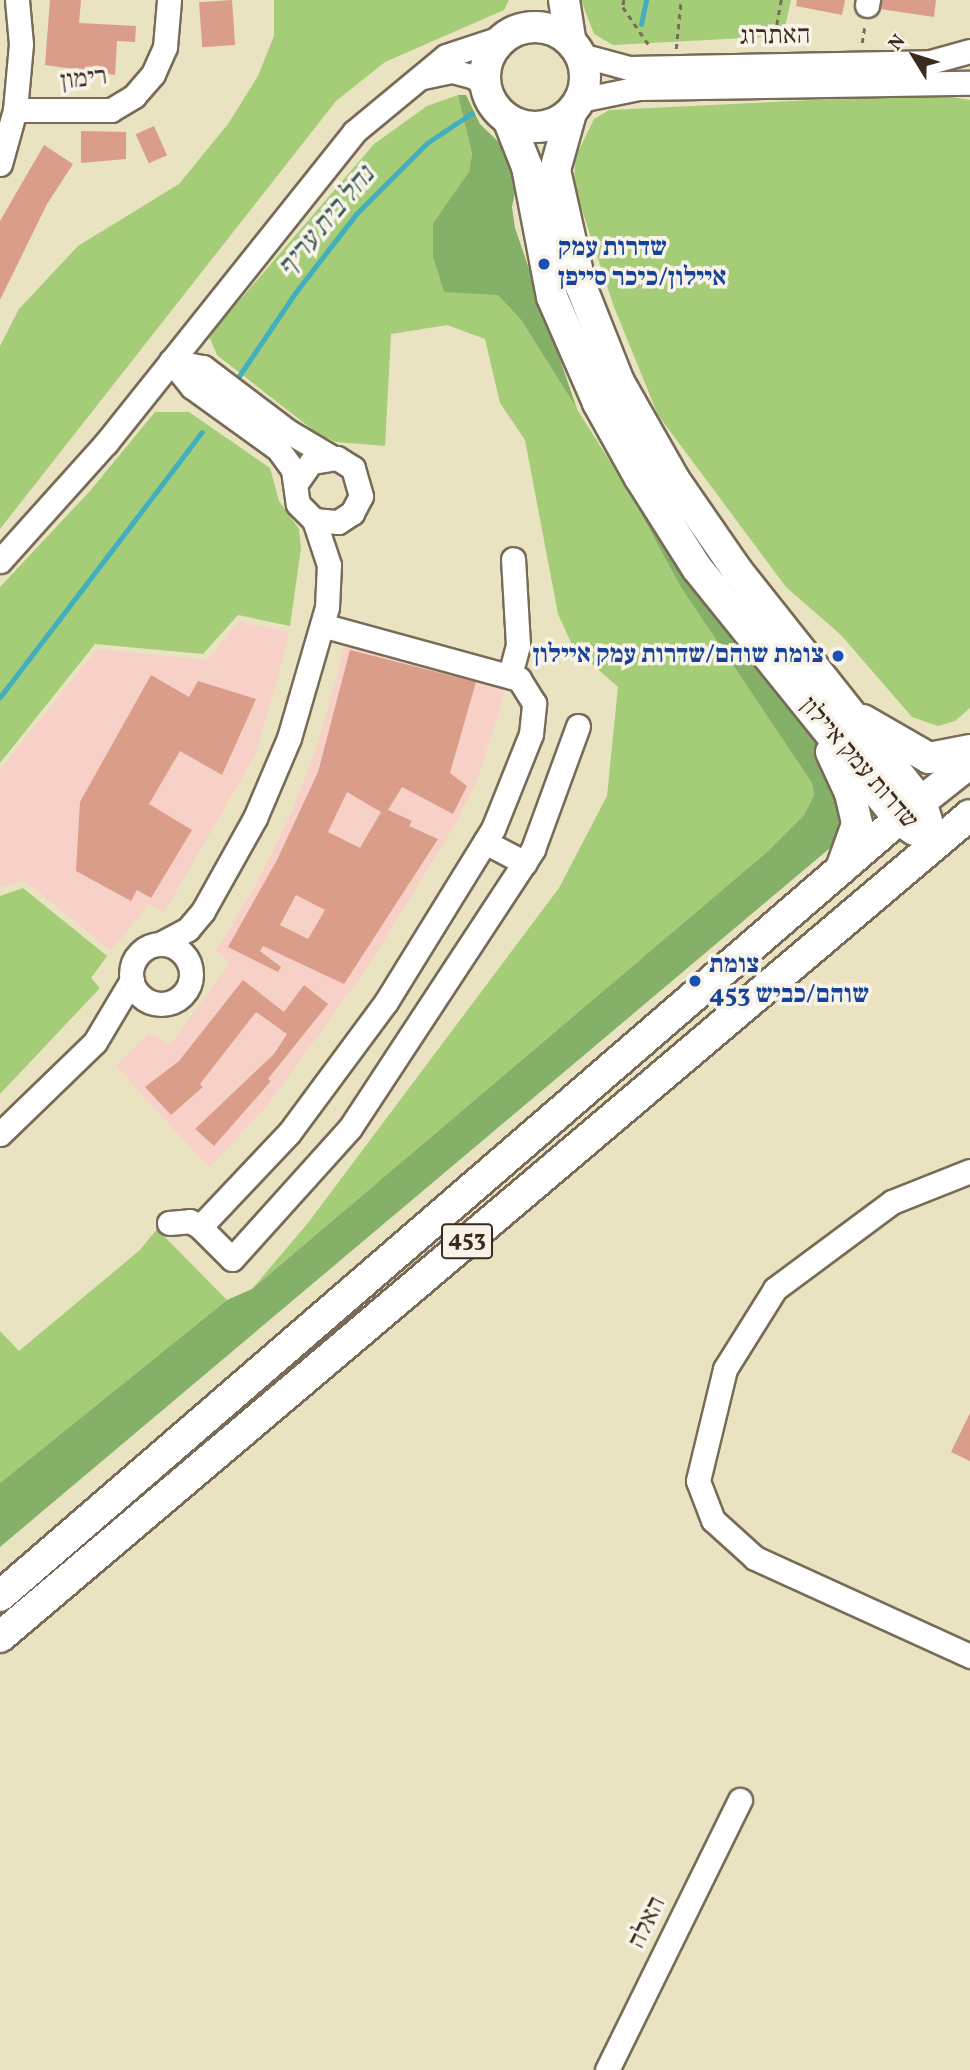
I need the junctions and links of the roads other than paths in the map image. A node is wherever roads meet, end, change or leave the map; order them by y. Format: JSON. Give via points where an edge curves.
{"nodes":[{"id":1,"x":17,"y":0,"type":"edge"},
{"id":2,"x":169,"y":0,"type":"edge"},
{"id":3,"x":532,"y":0,"type":"edge"},
{"id":4,"x":564,"y":0,"type":"edge"},
{"id":5,"x":509,"y":34,"type":"junction"},
{"id":6,"x":575,"y":47,"type":"junction"},
{"id":7,"x":970,"y":51,"type":"edge"},
{"id":8,"x":970,"y":83,"type":"edge"},
{"id":9,"x":408,"y":85,"type":"junction"},
{"id":10,"x":486,"y":87,"type":"junction"},
{"id":11,"x":575,"y":107,"type":"junction"},
{"id":12,"x":16,"y":110,"type":"junction"},
{"id":13,"x":508,"y":119,"type":"junction"},
{"id":14,"x":0,"y":164,"type":"edge"},
{"id":15,"x":171,"y":361,"type":"junction"},
{"id":16,"x":333,"y":458,"type":"junction"},
{"id":17,"x":297,"y":482,"type":"junction"},
{"id":18,"x":352,"y":513,"type":"junction"},
{"id":19,"x":314,"y":520,"type":"junction"},
{"id":20,"x":513,"y":559,"type":"dead end"},
{"id":21,"x":0,"y":561,"type":"edge"},
{"id":22,"x":329,"y":586,"type":"junction"},
{"id":23,"x":323,"y":625,"type":"junction"},
{"id":24,"x":510,"y":675,"type":"junction"},
{"id":25,"x":844,"y":709,"type":"junction"},
{"id":26,"x":811,"y":711,"type":"junction"},
{"id":27,"x":578,"y":726,"type":"dead end"},
{"id":28,"x":970,"y":750,"type":"edge"},
{"id":29,"x":970,"y":763,"type":"edge"},
{"id":30,"x":910,"y":811,"type":"junction"},
{"id":31,"x":970,"y":815,"type":"edge"},
{"id":32,"x":485,"y":842,"type":"junction"},
{"id":33,"x":934,"y":845,"type":"junction"},
{"id":34,"x":525,"y":863,"type":"junction"},
{"id":35,"x":829,"y":883,"type":"junction"},
{"id":36,"x":203,"y":911,"type":"junction"},
{"id":37,"x":160,"y":944,"type":"junction"},
{"id":38,"x":189,"y":966,"type":"junction"},
{"id":39,"x":132,"y":981,"type":"junction"},
{"id":40,"x":157,"y":1003,"type":"junction"},
{"id":41,"x":102,"y":1034,"type":"junction"},
{"id":42,"x":0,"y":1134,"type":"edge"},
{"id":43,"x":970,"y":1171,"type":"edge"},
{"id":44,"x":169,"y":1223,"type":"dead end"},
{"id":45,"x":200,"y":1227,"type":"junction"},
{"id":46,"x":30,"y":1570,"type":"junction"},
{"id":47,"x":0,"y":1583,"type":"edge"},
{"id":48,"x":0,"y":1596,"type":"edge"},
{"id":49,"x":0,"y":1637,"type":"edge"},
{"id":50,"x":970,"y":1656,"type":"edge"},
{"id":51,"x":740,"y":1800,"type":"dead end"},
{"id":52,"x":607,"y":2070,"type":"edge"}],
"edges":[{"from":1,"to":12,"type":"street","via":[[21,44]]},
{"from":2,"to":12,"type":"street","name":"רימון","via":[[165,47],[153,74],[134,96],[111,110]]},
{"from":3,"to":5,"type":"main road"},
{"from":4,"to":6,"type":"main road"},
{"from":5,"to":6,"type":"main road","via":[[548,28]]},
{"from":5,"to":9,"type":"street","via":[[446,55]]},
{"from":5,"to":10,"type":"main road","via":[[486,64]]},
{"from":6,"to":7,"type":"street","name":"האתרוג","via":[[629,68],[930,62]]},
{"from":6,"to":11,"type":"main road","via":[[586,79]]},
{"from":8,"to":11,"type":"street","name":"האתרוג","via":[[639,88]]},
{"from":9,"to":10,"type":"street","via":[[452,71],[474,77]]},
{"from":9,"to":15,"type":"street","via":[[354,132]]},
{"from":10,"to":13,"type":"main road","via":[[497,111]]},
{"from":11,"to":13,"type":"main road","via":[[540,127]]},
{"from":11,"to":25,"type":"main road","name":"שדרות עמק איילון","via":[[555,170],[581,286],[619,382],[674,479],[736,569]]},
{"from":12,"to":14,"type":"street"},
{"from":13,"to":26,"type":"main road","name":"שדרות עמק איילון","via":[[527,167],[552,297],[598,403],[697,568]]},
{"from":15,"to":16,"type":"street","via":[[203,367],[289,432]]},
{"from":15,"to":17,"type":"street","via":[[192,387],[270,440],[288,460]]},
{"from":15,"to":21,"type":"street","via":[[106,443]]},
{"from":16,"to":17,"type":"street","via":[[311,462]]},
{"from":16,"to":18,"type":"street","via":[[346,462],[358,477],[361,496]]},
{"from":17,"to":19,"type":"street","via":[[298,504]]},
{"from":18,"to":19,"type":"street","via":[[331,523]]},
{"from":18,"to":22,"type":"street"},
{"from":19,"to":22,"type":"street","via":[[325,547]]},
{"from":20,"to":24,"type":"street","via":[[518,645]]},
{"from":22,"to":23,"type":"street"},
{"from":23,"to":24,"type":"street"},
{"from":23,"to":36,"type":"street","via":[[272,779]]},
{"from":24,"to":32,"type":"street","via":[[532,694],[534,715],[519,770]]},
{"from":25,"to":28,"type":"main road","via":[[929,758]]},
{"from":25,"to":30,"type":"main road","name":"שדרות עמק איילון"},
{"from":26,"to":30,"type":"main road","name":"שדרות עמק איילון"},
{"from":26,"to":35,"type":"main road","via":[[850,793],[857,824],[848,858]]},
{"from":27,"to":34,"type":"street","via":[[552,807]]},
{"from":29,"to":30,"type":"main road","number":"453"},
{"from":30,"to":33,"type":"main road","name":"שדרות עמק איילון"},
{"from":30,"to":35,"type":"main road","number":"453"},
{"from":31,"to":33,"type":"main road","number":"453"},
{"from":32,"to":34,"type":"street"},
{"from":32,"to":45,"type":"street","via":[[386,1002],[321,1093],[254,1174]]},
{"from":33,"to":49,"type":"main road","number":"453"},
{"from":34,"to":45,"type":"street","via":[[382,1084],[310,1178],[232,1259]]},
{"from":35,"to":46,"type":"main road","number":"453"},
{"from":36,"to":37,"type":"street","via":[[188,929]]},
{"from":36,"to":38,"type":"street","via":[[192,939]]},
{"from":37,"to":38,"type":"street","via":[[177,948]]},
{"from":37,"to":39,"type":"street","via":[[137,957]]},
{"from":38,"to":40,"type":"street","via":[[190,979],[182,994]]},
{"from":39,"to":40,"type":"street","via":[[139,994]]},
{"from":39,"to":41,"type":"street"},
{"from":40,"to":41,"type":"street","via":[[136,1010]]},
{"from":41,"to":42,"type":"street"},
{"from":43,"to":50,"type":"street","via":[[892,1202],[775,1289],[725,1369],[698,1480],[713,1520],[755,1558]]},
{"from":44,"to":45,"type":"street","via":[[190,1221]]},
{"from":46,"to":47,"type":"main road"},
{"from":46,"to":48,"type":"main road","number":"453"},
{"from":51,"to":52,"type":"street","name":"האלה"}]}
